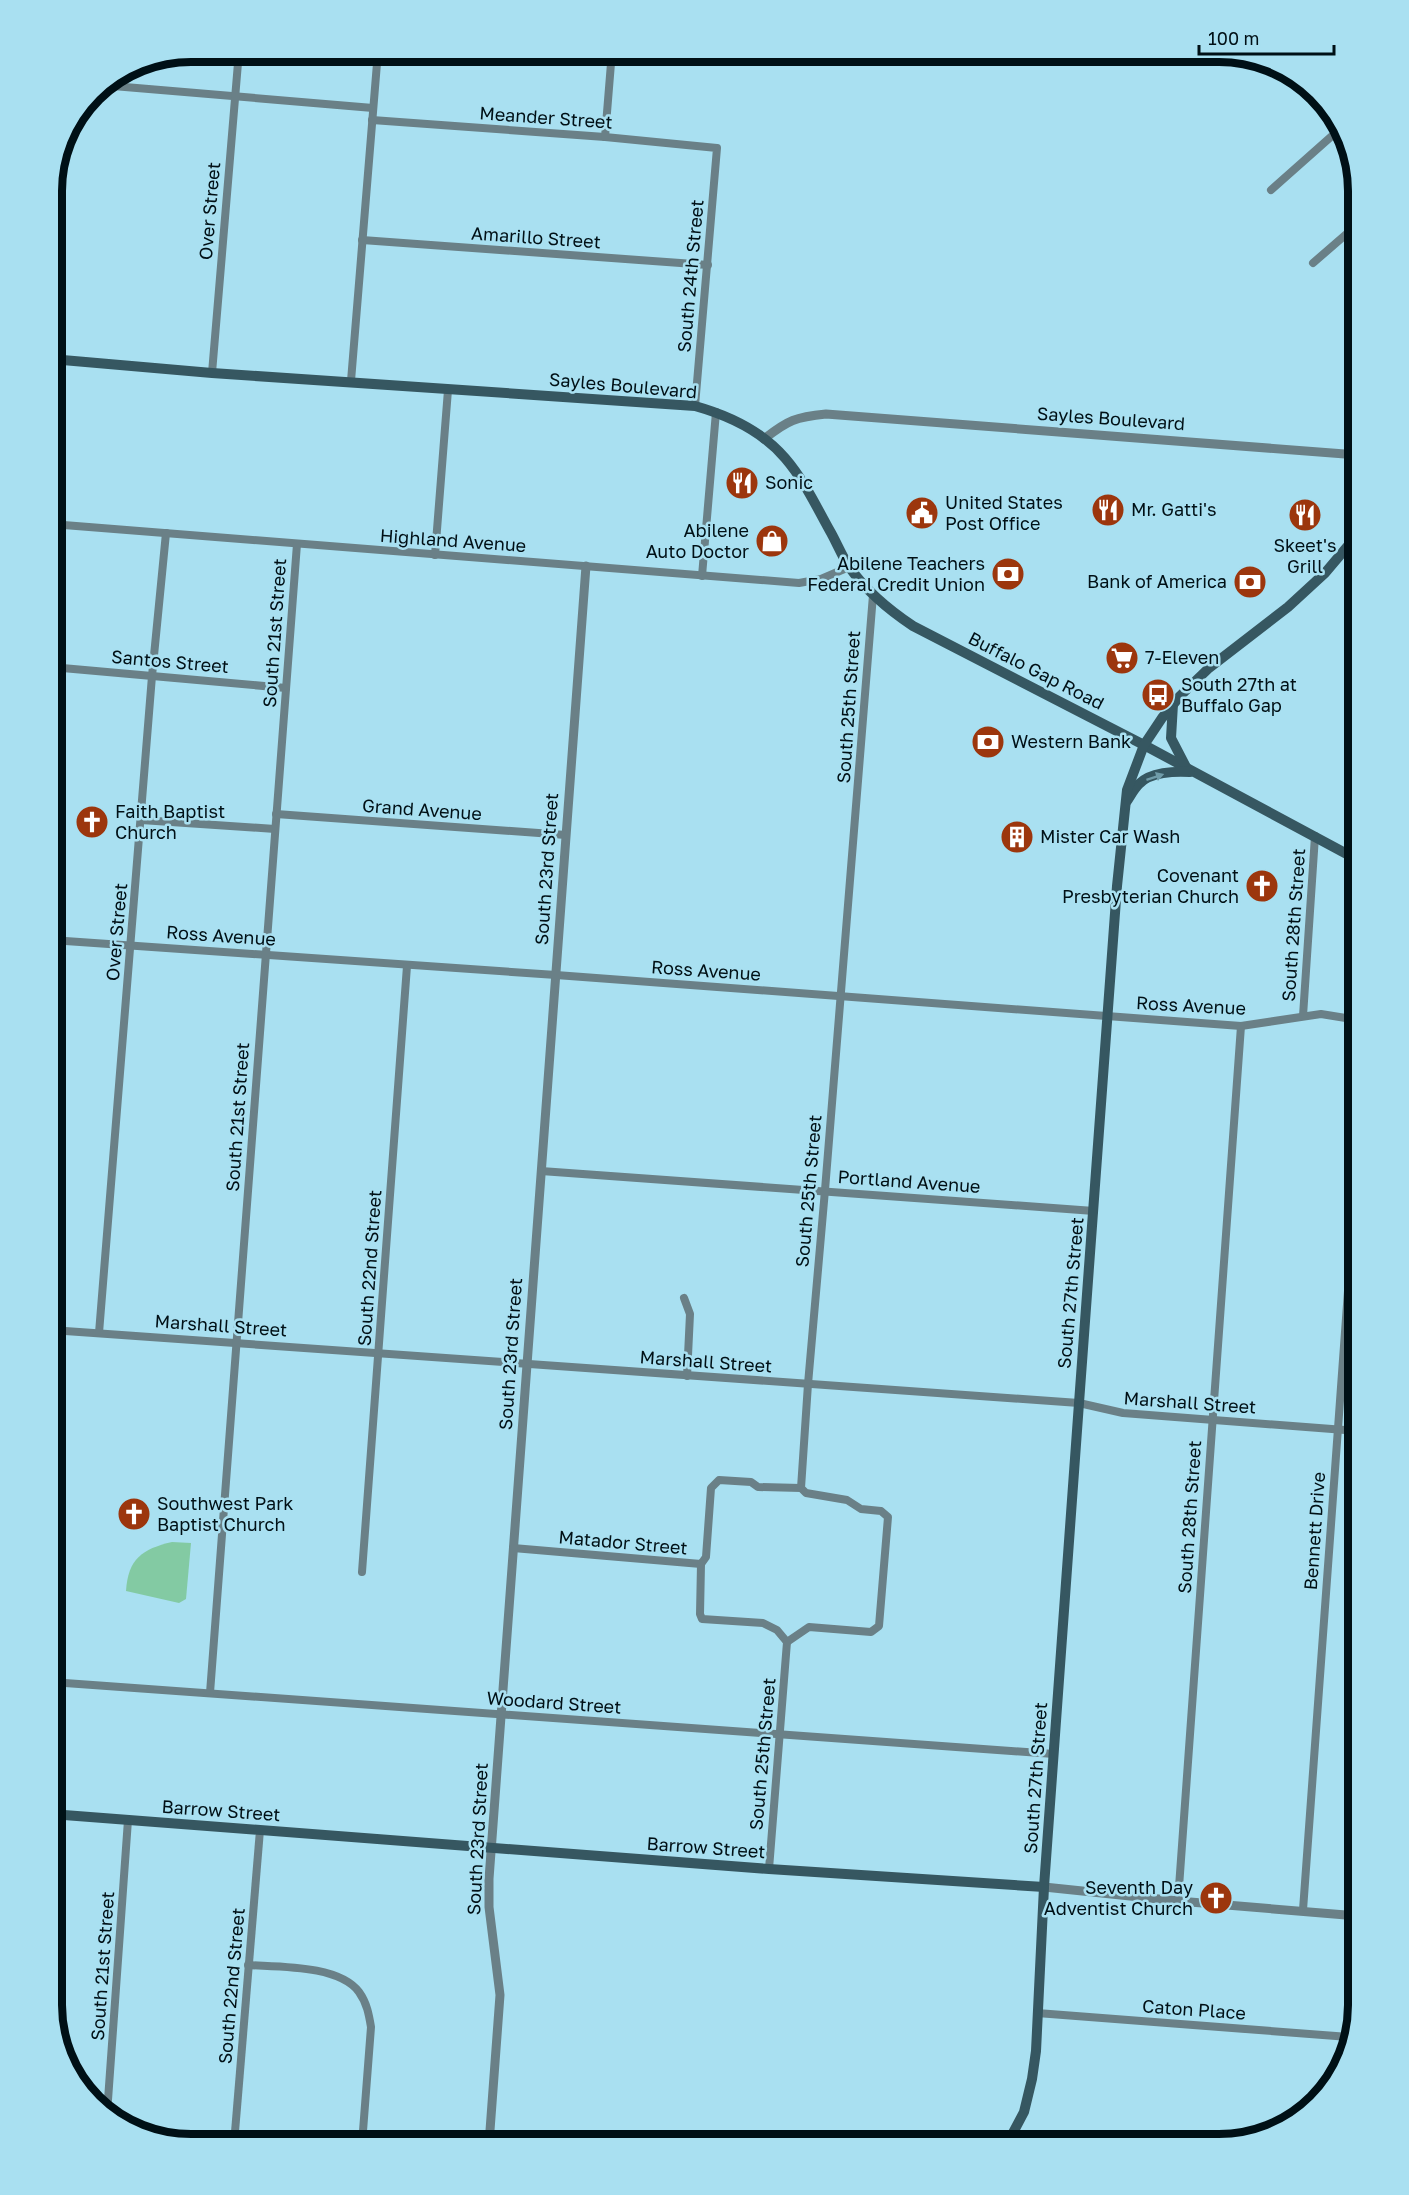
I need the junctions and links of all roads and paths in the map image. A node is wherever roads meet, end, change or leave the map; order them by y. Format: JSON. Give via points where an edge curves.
{"nodes":[{"id":1,"x":238,"y":62,"type":"edge"},
{"id":2,"x":377,"y":62,"type":"edge"},
{"id":3,"x":611,"y":62,"type":"edge"},
{"id":4,"x":113,"y":87,"type":"edge"},
{"id":5,"x":235,"y":96,"type":"junction"},
{"id":6,"x":373,"y":108,"type":"junction"},
{"id":7,"x":372,"y":120,"type":"junction"},
{"id":8,"x":1334,"y":134,"type":"edge"},
{"id":9,"x":605,"y":137,"type":"junction"},
{"id":10,"x":717,"y":148,"type":"joint"},
{"id":11,"x":1271,"y":190,"type":"dead end"},
{"id":12,"x":1348,"y":233,"type":"edge"},
{"id":13,"x":362,"y":240,"type":"junction"},
{"id":14,"x":1313,"y":263,"type":"dead end"},
{"id":15,"x":708,"y":265,"type":"junction"},
{"id":16,"x":62,"y":360,"type":"edge"},
{"id":17,"x":212,"y":373,"type":"junction"},
{"id":18,"x":351,"y":381,"type":"junction"},
{"id":19,"x":448,"y":390,"type":"junction"},
{"id":20,"x":695,"y":406,"type":"junction"},
{"id":21,"x":716,"y":412,"type":"junction"},
{"id":22,"x":764,"y":439,"type":"junction"},
{"id":23,"x":1348,"y":454,"type":"edge"},
{"id":24,"x":62,"y":525,"type":"edge"},
{"id":25,"x":166,"y":533,"type":"junction"},
{"id":26,"x":297,"y":544,"type":"junction"},
{"id":27,"x":1348,"y":546,"type":"edge"},
{"id":28,"x":435,"y":555,"type":"junction"},
{"id":29,"x":586,"y":566,"type":"junction"},
{"id":30,"x":849,"y":567,"type":"junction"},
{"id":31,"x":702,"y":576,"type":"junction"},
{"id":32,"x":873,"y":595,"type":"junction"},
{"id":33,"x":62,"y":668,"type":"edge"},
{"id":34,"x":152,"y":676,"type":"junction"},
{"id":35,"x":286,"y":688,"type":"junction"},
{"id":36,"x":1173,"y":704,"type":"junction"},
{"id":37,"x":1144,"y":745,"type":"junction"},
{"id":38,"x":1191,"y":770,"type":"junction"},
{"id":39,"x":1125,"y":803,"type":"junction"},
{"id":40,"x":276,"y":814,"type":"junction"},
{"id":41,"x":141,"y":820,"type":"junction"},
{"id":42,"x":275,"y":829,"type":"junction"},
{"id":43,"x":566,"y":835,"type":"junction"},
{"id":44,"x":1315,"y":836,"type":"junction"},
{"id":45,"x":1348,"y":854,"type":"edge"},
{"id":46,"x":62,"y":941,"type":"edge"},
{"id":47,"x":131,"y":945,"type":"junction"},
{"id":48,"x":266,"y":954,"type":"junction"},
{"id":49,"x":407,"y":966,"type":"junction"},
{"id":50,"x":556,"y":975,"type":"junction"},
{"id":51,"x":840,"y":995,"type":"junction"},
{"id":52,"x":1108,"y":1016,"type":"junction"},
{"id":53,"x":1303,"y":1016,"type":"junction"},
{"id":54,"x":1348,"y":1018,"type":"edge"},
{"id":55,"x":1241,"y":1026,"type":"junction"},
{"id":56,"x":541,"y":1171,"type":"junction"},
{"id":57,"x":825,"y":1190,"type":"junction"},
{"id":58,"x":1094,"y":1211,"type":"junction"},
{"id":59,"x":1348,"y":1285,"type":"edge"},
{"id":60,"x":684,"y":1298,"type":"dead end"},
{"id":61,"x":62,"y":1331,"type":"edge"},
{"id":62,"x":99,"y":1333,"type":"junction"},
{"id":63,"x":236,"y":1342,"type":"junction"},
{"id":64,"x":378,"y":1352,"type":"junction"},
{"id":65,"x":527,"y":1363,"type":"junction"},
{"id":66,"x":687,"y":1376,"type":"junction"},
{"id":67,"x":808,"y":1384,"type":"junction"},
{"id":68,"x":1079,"y":1403,"type":"junction"},
{"id":69,"x":1212,"y":1419,"type":"junction"},
{"id":70,"x":1337,"y":1429,"type":"junction"},
{"id":71,"x":1348,"y":1430,"type":"edge"},
{"id":72,"x":801,"y":1488,"type":"junction"},
{"id":73,"x":513,"y":1548,"type":"junction"},
{"id":74,"x":702,"y":1564,"type":"junction"},
{"id":75,"x":362,"y":1572,"type":"dead end"},
{"id":76,"x":787,"y":1642,"type":"junction"},
{"id":77,"x":62,"y":1683,"type":"edge"},
{"id":78,"x":210,"y":1693,"type":"junction"},
{"id":79,"x":501,"y":1714,"type":"junction"},
{"id":80,"x":779,"y":1734,"type":"junction"},
{"id":81,"x":1054,"y":1754,"type":"junction"},
{"id":82,"x":62,"y":1815,"type":"edge"},
{"id":83,"x":128,"y":1820,"type":"junction"},
{"id":84,"x":260,"y":1830,"type":"junction"},
{"id":85,"x":491,"y":1848,"type":"junction"},
{"id":86,"x":768,"y":1869,"type":"junction"},
{"id":87,"x":1044,"y":1887,"type":"junction"},
{"id":88,"x":1178,"y":1901,"type":"junction"},
{"id":89,"x":1303,"y":1910,"type":"junction"},
{"id":90,"x":1348,"y":1915,"type":"edge"},
{"id":91,"x":248,"y":1965,"type":"junction"},
{"id":92,"x":1037,"y":2013,"type":"junction"},
{"id":93,"x":1343,"y":2037,"type":"edge"},
{"id":94,"x":108,"y":2104,"type":"edge"},
{"id":95,"x":235,"y":2133,"type":"edge"},
{"id":96,"x":363,"y":2133,"type":"edge"},
{"id":97,"x":490,"y":2133,"type":"edge"},
{"id":98,"x":1013,"y":2134,"type":"edge"}],
"edges":[{"from":1,"to":5,"type":"street","name":"Over Street"},
{"from":2,"to":6,"type":"street"},
{"from":3,"to":9,"type":"street"},
{"from":4,"to":5,"type":"street"},
{"from":5,"to":6,"type":"street"},
{"from":5,"to":17,"type":"street","name":"Over Street"},
{"from":6,"to":7,"type":"street"},
{"from":7,"to":9,"type":"street","name":"Meander Street"},
{"from":7,"to":13,"type":"street"},
{"from":8,"to":11,"type":"street"},
{"from":9,"to":10,"type":"street","name":"Meander Street"},
{"from":10,"to":15,"type":"street","name":"South 24th Street"},
{"from":12,"to":14,"type":"street"},
{"from":13,"to":15,"type":"street","name":"Amarillo Street"},
{"from":13,"to":18,"type":"street"},
{"from":15,"to":20,"type":"street","name":"South 24th Street"},
{"from":16,"to":17,"type":"main road","name":"Sayles Boulevard"},
{"from":17,"to":18,"type":"main road","name":"Sayles Boulevard"},
{"from":18,"to":19,"type":"main road","name":"Sayles Boulevard"},
{"from":19,"to":20,"type":"main road","name":"Sayles Boulevard"},
{"from":19,"to":28,"type":"street"},
{"from":20,"to":21,"type":"main road","name":"Sayles Boulevard"},
{"from":21,"to":22,"type":"main road","name":"Sayles Boulevard"},
{"from":21,"to":31,"type":"street"},
{"from":22,"to":23,"type":"street","name":"Sayles Boulevard","via":[[802,416],[826,414]]},
{"from":22,"to":30,"type":"main road","name":"Buffalo Gap Road","via":[[784,456],[802,482]]},
{"from":24,"to":25,"type":"street","name":"Highland Avenue"},
{"from":25,"to":26,"type":"street","name":"Highland Avenue"},
{"from":25,"to":34,"type":"street","name":"Over Street"},
{"from":26,"to":28,"type":"street","name":"Highland Avenue"},
{"from":26,"to":35,"type":"street","name":"South 21st Street"},
{"from":27,"to":36,"type":"main road","name":"South 27th Street","via":[[1288,607],[1209,668]]},
{"from":28,"to":29,"type":"street","name":"Highland Avenue"},
{"from":29,"to":31,"type":"street","name":"Highland Avenue"},
{"from":29,"to":43,"type":"street","name":"South 23rd Street"},
{"from":30,"to":31,"type":"street","name":"Highland Avenue","via":[[799,583]]},
{"from":30,"to":32,"type":"main road","name":"Buffalo Gap Road"},
{"from":32,"to":37,"type":"main road","name":"Buffalo Gap Road","via":[[913,626]]},
{"from":32,"to":51,"type":"street","name":"South 25th Street"},
{"from":33,"to":34,"type":"street","name":"Santos Street"},
{"from":34,"to":35,"type":"street","name":"Santos Street"},
{"from":34,"to":41,"type":"street","name":"Over Street"},
{"from":35,"to":40,"type":"street","name":"South 21st Street"},
{"from":36,"to":37,"type":"main road","name":"South 27th Street"},
{"from":36,"to":38,"type":"main road","via":[[1171,738]]},
{"from":37,"to":38,"type":"main road","name":"Buffalo Gap Road"},
{"from":37,"to":39,"type":"main road","name":"South 27th Street"},
{"from":39,"to":38,"type":"main road","one_way":true,"via":[[1139,783]]},
{"from":38,"to":44,"type":"main road","name":"Buffalo Gap Road"},
{"from":39,"to":52,"type":"main road","name":"South 27th Street"},
{"from":40,"to":42,"type":"street","name":"South 21st Street"},
{"from":40,"to":43,"type":"street","name":"Grand Avenue"},
{"from":41,"to":42,"type":"street"},
{"from":41,"to":47,"type":"street","name":"Over Street"},
{"from":42,"to":48,"type":"street","name":"South 21st Street"},
{"from":43,"to":50,"type":"street","name":"South 23rd Street"},
{"from":44,"to":45,"type":"main road","name":"Buffalo Gap Road"},
{"from":44,"to":53,"type":"street","name":"South 28th Street"},
{"from":46,"to":47,"type":"street","name":"Ross Avenue"},
{"from":47,"to":48,"type":"street","name":"Ross Avenue"},
{"from":47,"to":62,"type":"street","name":"Over Street"},
{"from":48,"to":49,"type":"street","name":"Ross Avenue"},
{"from":48,"to":63,"type":"street","name":"South 21st Street"},
{"from":49,"to":50,"type":"street","name":"Ross Avenue"},
{"from":49,"to":64,"type":"street","name":"South 22nd Street"},
{"from":50,"to":51,"type":"street","name":"Ross Avenue"},
{"from":50,"to":56,"type":"street","name":"South 23rd Street"},
{"from":51,"to":52,"type":"street","name":"Ross Avenue"},
{"from":51,"to":57,"type":"street","name":"South 25th Street"},
{"from":52,"to":55,"type":"street","name":"Ross Avenue"},
{"from":52,"to":58,"type":"main road","name":"South 27th Street"},
{"from":53,"to":54,"type":"street","name":"Ross Avenue"},
{"from":53,"to":55,"type":"street","name":"Ross Avenue"},
{"from":55,"to":69,"type":"street","name":"South 28th Street"},
{"from":56,"to":57,"type":"street","name":"Portland Avenue"},
{"from":56,"to":65,"type":"street","name":"South 23rd Street"},
{"from":57,"to":58,"type":"street","name":"Portland Avenue"},
{"from":57,"to":67,"type":"street","name":"South 25th Street"},
{"from":58,"to":68,"type":"main road","name":"South 27th Street"},
{"from":59,"to":70,"type":"street","name":"Bennett Drive"},
{"from":60,"to":66,"type":"street","via":[[690,1314]]},
{"from":61,"to":62,"type":"street","name":"Marshall Street"},
{"from":62,"to":63,"type":"street","name":"Marshall Street"},
{"from":63,"to":64,"type":"street","name":"Marshall Street"},
{"from":63,"to":78,"type":"street","name":"South 21st Street"},
{"from":64,"to":65,"type":"street","name":"Marshall Street"},
{"from":64,"to":75,"type":"street","name":"South 22nd Street"},
{"from":65,"to":66,"type":"street","name":"Marshall Street"},
{"from":65,"to":73,"type":"street","name":"South 23rd Street"},
{"from":66,"to":67,"type":"street","name":"Marshall Street"},
{"from":67,"to":68,"type":"street","name":"Marshall Street"},
{"from":67,"to":72,"type":"street","name":"South 25th Street"},
{"from":68,"to":69,"type":"street","name":"Marshall Street","via":[[1123,1413]]},
{"from":68,"to":81,"type":"main road","name":"South 27th Street"},
{"from":69,"to":70,"type":"street","name":"Marshall Street"},
{"from":69,"to":88,"type":"street","name":"South 28th Street"},
{"from":70,"to":71,"type":"street","name":"Marshall Street"},
{"from":70,"to":89,"type":"street","name":"Bennett Drive"},
{"from":72,"to":74,"type":"street","name":"Matador Street","via":[[758,1487],[751,1482],[719,1480],[711,1488],[706,1557]]},
{"from":72,"to":76,"type":"street","via":[[806,1493],[847,1500],[888,1517],[882,1602],[879,1626],[871,1632],[809,1627]]},
{"from":73,"to":74,"type":"street","name":"Matador Street"},
{"from":73,"to":79,"type":"street","name":"South 23rd Street"},
{"from":74,"to":76,"type":"street","via":[[702,1619],[763,1623],[777,1630]]},
{"from":76,"to":80,"type":"street","name":"South 25th Street"},
{"from":77,"to":78,"type":"street","name":"Woodard Street"},
{"from":78,"to":79,"type":"street","name":"Woodard Street"},
{"from":79,"to":80,"type":"street","name":"Woodard Street"},
{"from":79,"to":85,"type":"street","name":"South 23rd Street"},
{"from":80,"to":81,"type":"street","name":"Woodard Street"},
{"from":80,"to":86,"type":"street","name":"South 25th Street"},
{"from":81,"to":87,"type":"main road","name":"South 27th Street"},
{"from":82,"to":83,"type":"main road","name":"Barrow Street"},
{"from":83,"to":84,"type":"main road","name":"Barrow Street"},
{"from":83,"to":94,"type":"street","name":"South 21st Street"},
{"from":84,"to":85,"type":"main road","name":"Barrow Street"},
{"from":84,"to":91,"type":"street","name":"South 22nd Street"},
{"from":85,"to":86,"type":"main road","name":"Barrow Street"},
{"from":85,"to":97,"type":"street","name":"South 23rd Street","via":[[489,1906],[500,1995]]},
{"from":86,"to":87,"type":"main road","name":"Barrow Street"},
{"from":87,"to":88,"type":"street","name":"Barrow Street"},
{"from":87,"to":92,"type":"main road","name":"South 27th Street"},
{"from":88,"to":89,"type":"street","name":"Barrow Street"},
{"from":89,"to":90,"type":"street","name":"Barrow Street"},
{"from":91,"to":95,"type":"street","name":"South 22nd Street"},
{"from":91,"to":96,"type":"street","via":[[313,1970],[340,1977],[359,1991],[371,2027]]},
{"from":92,"to":93,"type":"street","name":"Caton Place"},
{"from":92,"to":98,"type":"main road","name":"South 27th Street","via":[[1032,2079],[1024,2112]]}]}
